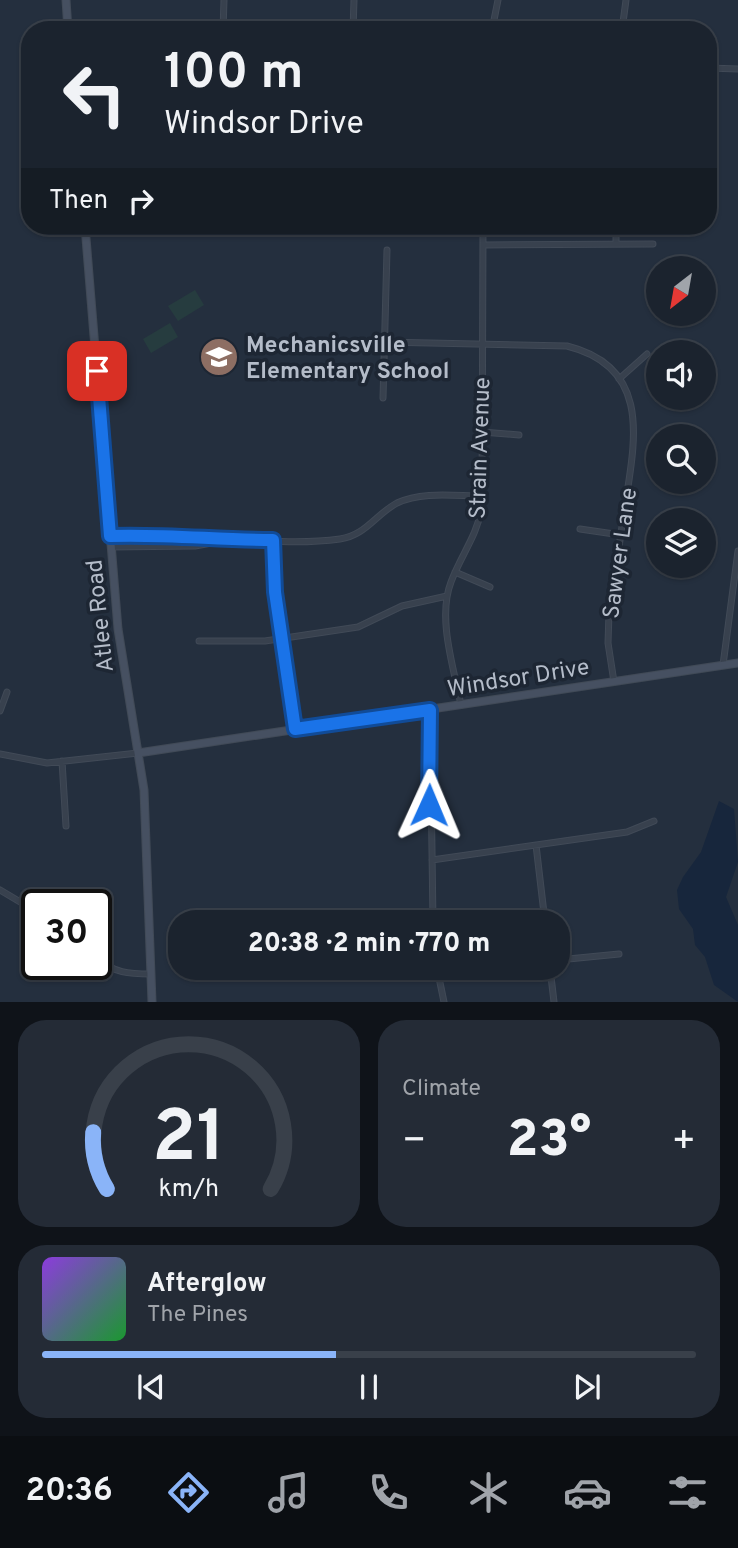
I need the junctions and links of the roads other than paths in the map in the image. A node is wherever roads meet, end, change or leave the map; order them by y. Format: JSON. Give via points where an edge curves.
{"nodes":[{"id":1,"x":66,"y":0,"type":"edge"},
{"id":2,"x":224,"y":0,"type":"edge"},
{"id":3,"x":354,"y":0,"type":"edge"},
{"id":4,"x":498,"y":0,"type":"edge"},
{"id":5,"x":626,"y":0,"type":"edge"},
{"id":6,"x":67,"y":21,"type":"edge"},
{"id":7,"x":223,"y":21,"type":"edge"},
{"id":8,"x":353,"y":21,"type":"edge"},
{"id":9,"x":494,"y":21,"type":"edge"},
{"id":10,"x":623,"y":21,"type":"edge"},
{"id":11,"x":717,"y":68,"type":"edge"},
{"id":12,"x":738,"y":69,"type":"edge"},
{"id":13,"x":86,"y":235,"type":"edge"},
{"id":14,"x":483,"y":235,"type":"edge"},
{"id":15,"x":616,"y":235,"type":"edge"},
{"id":16,"x":616,"y":244,"type":"junction"},
{"id":17,"x":653,"y":244,"type":"dead end"},
{"id":18,"x":483,"y":245,"type":"junction"},
{"id":19,"x":387,"y":250,"type":"dead end"},
{"id":20,"x":384,"y":342,"type":"junction"},
{"id":21,"x":483,"y":346,"type":"junction"},
{"id":22,"x":646,"y":355,"type":"edge"},
{"id":23,"x":619,"y":379,"type":"junction"},
{"id":24,"x":383,"y":398,"type":"dead end"},
{"id":25,"x":482,"y":432,"type":"junction"},
{"id":26,"x":519,"y":435,"type":"dead end"},
{"id":27,"x":482,"y":496,"type":"junction"},
{"id":28,"x":580,"y":529,"type":"dead end"},
{"id":29,"x":621,"y":535,"type":"junction"},
{"id":30,"x":110,"y":536,"type":"junction"},
{"id":31,"x":232,"y":540,"type":"junction"},
{"id":32,"x":273,"y":540,"type":"junction"},
{"id":33,"x":111,"y":547,"type":"junction"},
{"id":34,"x":738,"y":551,"type":"edge"},
{"id":35,"x":455,"y":572,"type":"junction"},
{"id":36,"x":490,"y":587,"type":"dead end"},
{"id":37,"x":447,"y":596,"type":"junction"},
{"id":38,"x":282,"y":639,"type":"junction"},
{"id":39,"x":199,"y":641,"type":"dead end"},
{"id":40,"x":738,"y":663,"type":"edge"},
{"id":41,"x":723,"y":665,"type":"junction"},
{"id":42,"x":614,"y":682,"type":"junction"},
{"id":43,"x":7,"y":691,"type":"dead end"},
{"id":44,"x":461,"y":705,"type":"junction"},
{"id":45,"x":430,"y":710,"type":"junction"},
{"id":46,"x":0,"y":711,"type":"edge"},
{"id":47,"x":295,"y":729,"type":"junction"},
{"id":48,"x":138,"y":753,"type":"junction"},
{"id":49,"x":0,"y":754,"type":"edge"},
{"id":50,"x":62,"y":761,"type":"junction"},
{"id":51,"x":653,"y":821,"type":"dead end"},
{"id":52,"x":66,"y":826,"type":"dead end"},
{"id":53,"x":536,"y":845,"type":"junction"},
{"id":54,"x":432,"y":860,"type":"junction"},
{"id":55,"x":0,"y":890,"type":"edge"},
{"id":56,"x":21,"y":902,"type":"edge"},
{"id":57,"x":433,"y":910,"type":"edge"},
{"id":58,"x":544,"y":910,"type":"edge"},
{"id":59,"x":619,"y":954,"type":"dead end"},
{"id":60,"x":570,"y":959,"type":"edge"},
{"id":61,"x":112,"y":970,"type":"edge"},
{"id":62,"x":151,"y":974,"type":"junction"},
{"id":63,"x":439,"y":980,"type":"edge"},
{"id":64,"x":551,"y":980,"type":"edge"},
{"id":65,"x":152,"y":1002,"type":"edge"},
{"id":66,"x":444,"y":1002,"type":"edge"},
{"id":67,"x":554,"y":1002,"type":"edge"}],
"edges":[{"from":1,"to":6,"type":"main road"},
{"from":2,"to":7,"type":"street"},
{"from":3,"to":8,"type":"street"},
{"from":4,"to":9,"type":"street"},
{"from":5,"to":10,"type":"street"},
{"from":11,"to":12,"type":"street"},
{"from":13,"to":30,"type":"main road","name":"Atlee Road"},
{"from":14,"to":18,"type":"street","name":"Strain Avenue"},
{"from":15,"to":16,"type":"street"},
{"from":16,"to":17,"type":"street"},
{"from":16,"to":18,"type":"street"},
{"from":18,"to":21,"type":"street","name":"Strain Avenue"},
{"from":19,"to":20,"type":"street"},
{"from":20,"to":21,"type":"street","name":"Sawyer Lane"},
{"from":20,"to":24,"type":"street"},
{"from":21,"to":23,"type":"street","name":"Sawyer Lane","via":[[567,346],[594,356]]},
{"from":21,"to":25,"type":"street","name":"Strain Avenue"},
{"from":22,"to":23,"type":"street"},
{"from":23,"to":29,"type":"street","name":"Sawyer Lane","via":[[630,398],[635,430]]},
{"from":25,"to":26,"type":"street"},
{"from":25,"to":27,"type":"street","name":"Strain Avenue"},
{"from":27,"to":32,"type":"street","via":[[434,495],[407,500],[388,509],[362,532],[344,538]]},
{"from":27,"to":35,"type":"street","name":"Strain Avenue","via":[[476,534]]},
{"from":28,"to":29,"type":"street"},
{"from":29,"to":42,"type":"street","name":"Sawyer Lane","via":[[608,630]]},
{"from":30,"to":31,"type":"street"},
{"from":30,"to":33,"type":"main road","name":"Atlee Road"},
{"from":31,"to":32,"type":"street"},
{"from":31,"to":33,"type":"street"},
{"from":32,"to":38,"type":"street"},
{"from":33,"to":48,"type":"main road","name":"Atlee Road","via":[[118,629]]},
{"from":34,"to":41,"type":"street"},
{"from":35,"to":36,"type":"street"},
{"from":35,"to":37,"type":"street","name":"Strain Avenue"},
{"from":37,"to":38,"type":"street","via":[[402,606],[363,626]]},
{"from":37,"to":44,"type":"street","name":"Strain Avenue"},
{"from":38,"to":39,"type":"street"},
{"from":38,"to":47,"type":"street"},
{"from":40,"to":41,"type":"main road","name":"Windsor Drive"},
{"from":41,"to":42,"type":"main road","name":"Windsor Drive"},
{"from":42,"to":44,"type":"main road","name":"Windsor Drive"},
{"from":43,"to":46,"type":"street"},
{"from":44,"to":45,"type":"main road","name":"Windsor Drive"},
{"from":45,"to":47,"type":"main road","name":"Windsor Drive"},
{"from":45,"to":54,"type":"street"},
{"from":47,"to":48,"type":"main road","name":"Windsor Drive"},
{"from":48,"to":50,"type":"street"},
{"from":48,"to":62,"type":"main road","name":"Atlee Road","via":[[144,790]]},
{"from":49,"to":50,"type":"street","via":[[32,762]]},
{"from":50,"to":52,"type":"street"},
{"from":51,"to":53,"type":"street","via":[[627,832]]},
{"from":53,"to":54,"type":"street"},
{"from":53,"to":58,"type":"street"},
{"from":54,"to":57,"type":"street"},
{"from":55,"to":56,"type":"street"},
{"from":59,"to":60,"type":"street"},
{"from":61,"to":62,"type":"street"},
{"from":62,"to":65,"type":"main road","name":"Atlee Road"},
{"from":63,"to":66,"type":"street"},
{"from":64,"to":67,"type":"street"}]}
